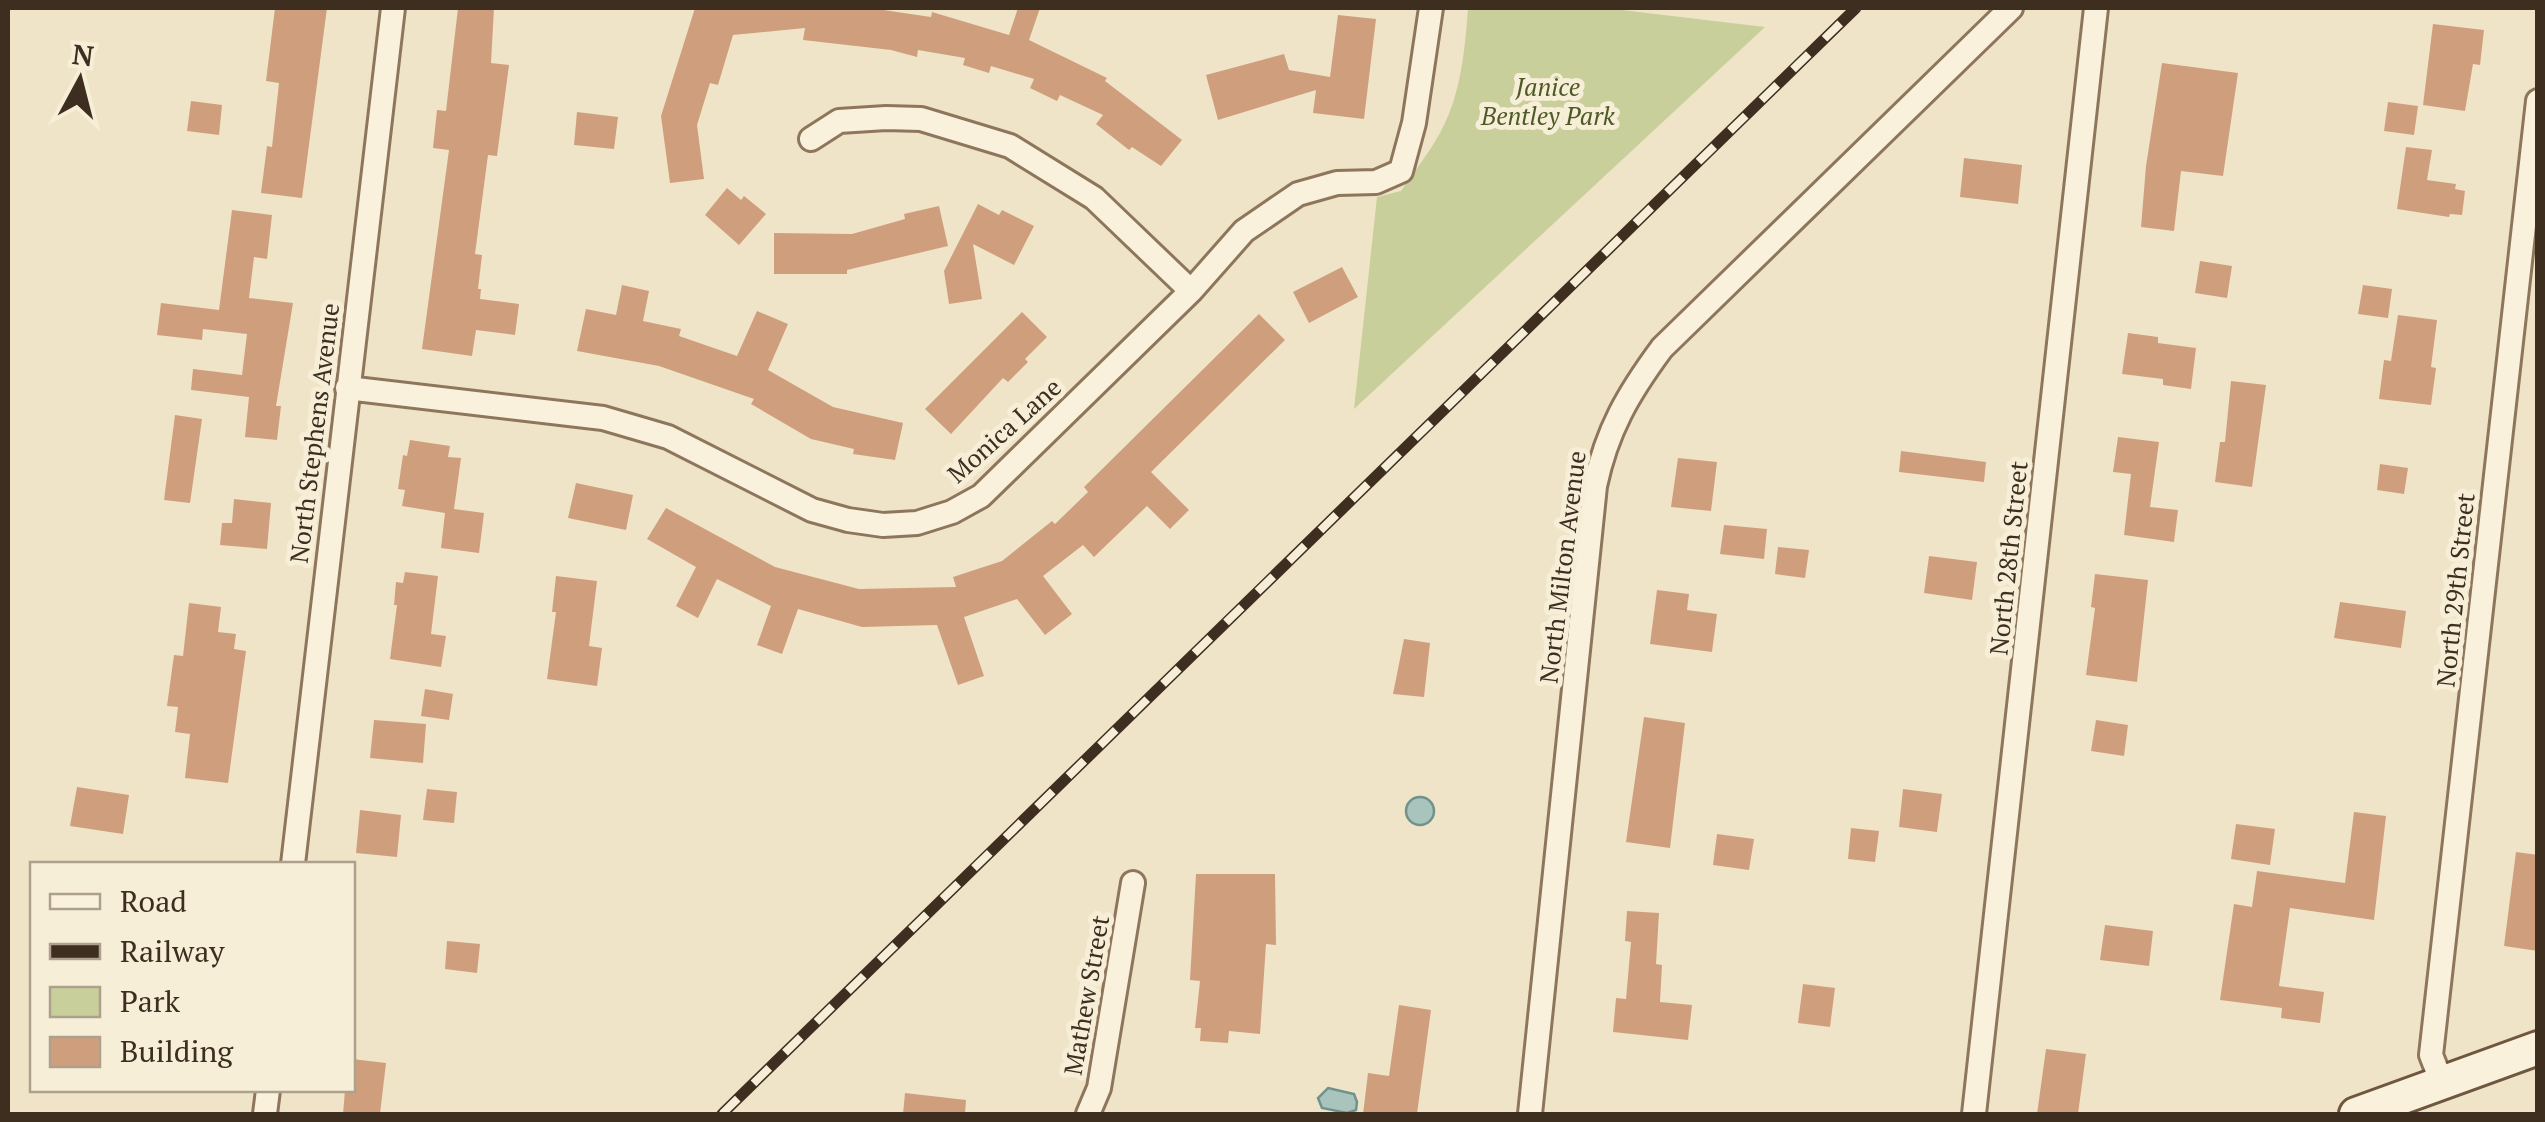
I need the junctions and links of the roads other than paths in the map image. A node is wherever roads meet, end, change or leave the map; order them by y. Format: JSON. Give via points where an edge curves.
{"nodes":[{"id":1,"x":393,"y":8,"type":"edge"},
{"id":2,"x":1431,"y":8,"type":"edge"},
{"id":3,"x":2011,"y":8,"type":"edge"},
{"id":4,"x":2096,"y":8,"type":"edge"},
{"id":5,"x":2538,"y":101,"type":"edge"},
{"id":6,"x":810,"y":139,"type":"dead end"},
{"id":7,"x":1190,"y":291,"type":"junction"},
{"id":8,"x":347,"y":388,"type":"junction"},
{"id":9,"x":293,"y":862,"type":"edge"},
{"id":10,"x":1134,"y":882,"type":"dead end"},
{"id":11,"x":2538,"y":1048,"type":"edge"},
{"id":12,"x":2442,"y":1084,"type":"junction"},
{"id":13,"x":1088,"y":1114,"type":"edge"},
{"id":14,"x":1530,"y":1114,"type":"edge"},
{"id":15,"x":1974,"y":1114,"type":"edge"},
{"id":16,"x":2356,"y":1114,"type":"edge"}],
"edges":[{"from":1,"to":8,"type":"street","name":"North Stephens Avenue"},
{"from":2,"to":7,"type":"street","name":"Monica Lane","via":[[1401,171],[1376,182],[1298,194],[1244,231]]},
{"from":3,"to":14,"type":"street","name":"North Milton Avenue","via":[[1662,348],[1628,394],[1604,447]]},
{"from":4,"to":15,"type":"street","name":"North 28th Street"},
{"from":5,"to":12,"type":"street","name":"North 29th Street","via":[[2431,1055]]},
{"from":6,"to":7,"type":"street","via":[[839,120],[904,118],[1010,146],[1094,198]]},
{"from":7,"to":8,"type":"street","name":"Monica Lane","via":[[981,496],[917,523],[884,525],[812,510],[668,436],[602,418]]},
{"from":8,"to":9,"type":"street","name":"North Stephens Avenue"},
{"from":10,"to":13,"type":"street","name":"Mathew Street","via":[[1099,1088]]},
{"from":11,"to":12,"type":"street"},
{"from":12,"to":16,"type":"street"}]}
